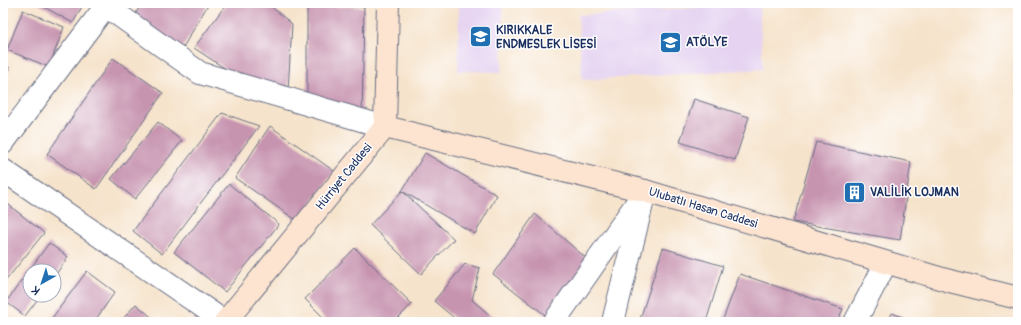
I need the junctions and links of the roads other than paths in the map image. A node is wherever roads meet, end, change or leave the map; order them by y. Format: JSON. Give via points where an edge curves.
{"nodes":[{"id":1,"x":388,"y":3,"type":"edge"},
{"id":2,"x":107,"y":5,"type":"edge"},
{"id":3,"x":385,"y":127,"type":"junction"},
{"id":4,"x":3,"y":143,"type":"edge"},
{"id":5,"x":3,"y":170,"type":"edge"},
{"id":6,"x":645,"y":191,"type":"junction"},
{"id":7,"x":886,"y":263,"type":"junction"},
{"id":8,"x":1018,"y":298,"type":"edge"},
{"id":9,"x":225,"y":322,"type":"edge"},
{"id":10,"x":554,"y":322,"type":"edge"},
{"id":11,"x":613,"y":322,"type":"edge"},
{"id":12,"x":855,"y":322,"type":"edge"}],
"edges":[{"from":1,"to":3,"type":"street"},
{"from":2,"to":3,"type":"street","via":[[200,73]]},
{"from":2,"to":4,"type":"street"},
{"from":3,"to":6,"type":"street","name":"Ulubatlı Hasan Caddesi"},
{"from":3,"to":9,"type":"street","name":"Hürriyet Caddesi"},
{"from":5,"to":9,"type":"street"},
{"from":6,"to":7,"type":"street","name":"Ulubatlı Hasan Caddesi"},
{"from":6,"to":10,"type":"street"},
{"from":6,"to":11,"type":"street"},
{"from":7,"to":8,"type":"street","name":"Ulubatlı Hasan Caddesi"},
{"from":7,"to":12,"type":"street"}]}
